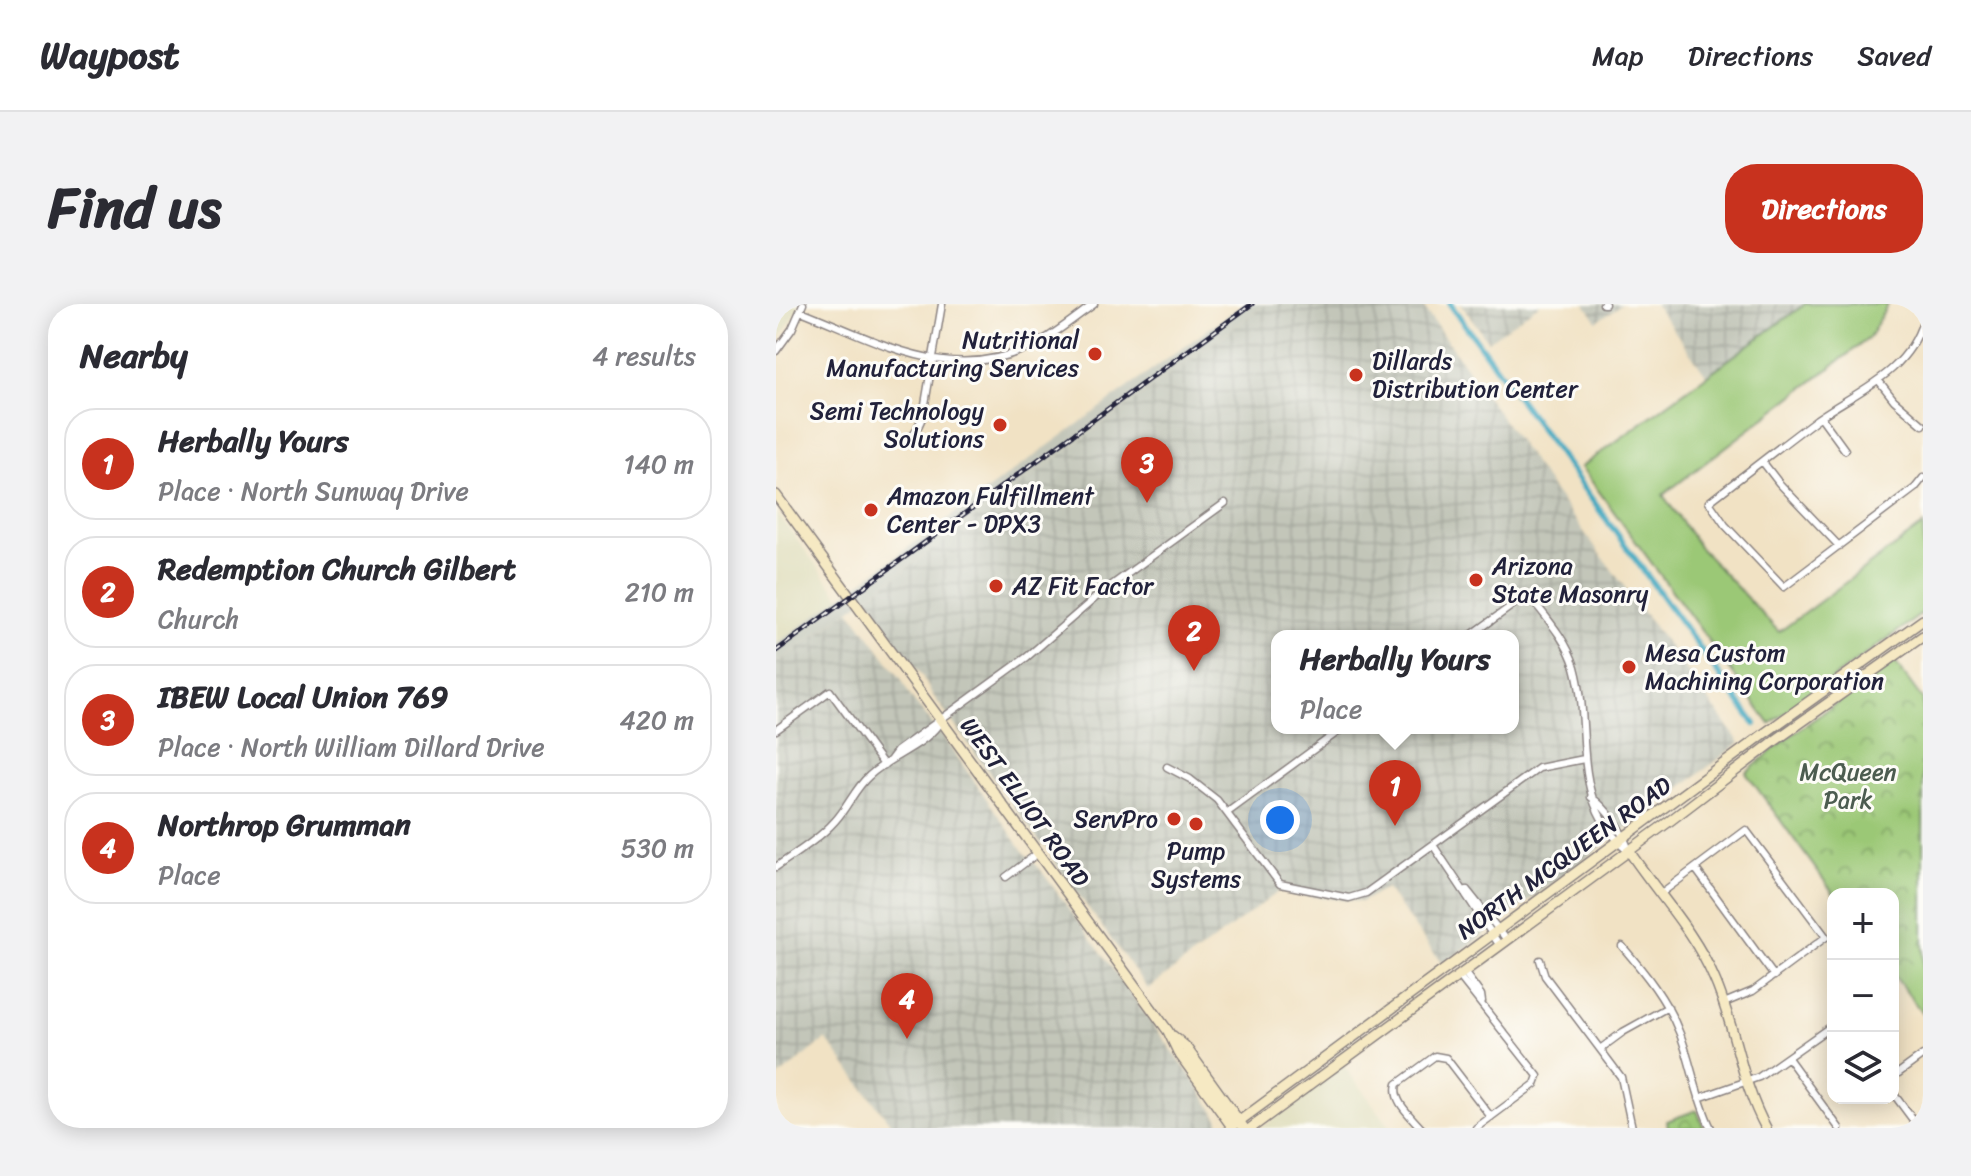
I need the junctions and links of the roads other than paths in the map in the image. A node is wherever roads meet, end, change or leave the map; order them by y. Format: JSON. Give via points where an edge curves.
{"nodes":[{"id":1,"x":942,"y":304,"type":"edge"},
{"id":2,"x":1094,"y":304,"type":"edge"},
{"id":3,"x":802,"y":308,"type":"edge"},
{"id":4,"x":1923,"y":321,"type":"edge"},
{"id":5,"x":776,"y":351,"type":"edge"},
{"id":6,"x":933,"y":360,"type":"junction"},
{"id":7,"x":1879,"y":381,"type":"junction"},
{"id":8,"x":1821,"y":417,"type":"junction"},
{"id":9,"x":1923,"y":425,"type":"edge"},
{"id":10,"x":903,"y":443,"type":"dead end"},
{"id":11,"x":1845,"y":450,"type":"dead end"},
{"id":12,"x":1762,"y":461,"type":"junction"},
{"id":13,"x":1923,"y":478,"type":"edge"},
{"id":14,"x":776,"y":495,"type":"edge"},
{"id":15,"x":1225,"y":503,"type":"dead end"},
{"id":16,"x":1839,"y":546,"type":"junction"},
{"id":17,"x":1923,"y":620,"type":"edge"},
{"id":18,"x":1478,"y":630,"type":"edge"},
{"id":19,"x":1921,"y":641,"type":"edge"},
{"id":20,"x":1868,"y":660,"type":"junction"},
{"id":21,"x":1876,"y":670,"type":"junction"},
{"id":22,"x":941,"y":721,"type":"junction"},
{"id":23,"x":776,"y":730,"type":"edge"},
{"id":24,"x":1765,"y":733,"type":"junction"},
{"id":25,"x":1335,"y":734,"type":"edge"},
{"id":26,"x":1772,"y":743,"type":"junction"},
{"id":27,"x":1584,"y":759,"type":"junction"},
{"id":28,"x":884,"y":765,"type":"junction"},
{"id":29,"x":1167,"y":767,"type":"dead end"},
{"id":30,"x":1228,"y":812,"type":"junction"},
{"id":31,"x":1622,"y":841,"type":"junction"},
{"id":32,"x":1433,"y":845,"type":"junction"},
{"id":33,"x":1629,"y":851,"type":"junction"},
{"id":34,"x":1038,"y":853,"type":"junction"},
{"id":35,"x":776,"y":867,"type":"edge"},
{"id":36,"x":1695,"y":868,"type":"junction"},
{"id":37,"x":1006,"y":877,"type":"dead end"},
{"id":38,"x":1660,"y":894,"type":"junction"},
{"id":39,"x":1496,"y":933,"type":"junction"},
{"id":40,"x":1504,"y":943,"type":"junction"},
{"id":41,"x":1622,"y":946,"type":"dead end"},
{"id":42,"x":1540,"y":960,"type":"dead end"},
{"id":43,"x":1461,"y":974,"type":"junction"},
{"id":44,"x":1774,"y":976,"type":"junction"},
{"id":45,"x":1724,"y":1003,"type":"junction"},
{"id":46,"x":1668,"y":1007,"type":"junction"},
{"id":47,"x":1368,"y":1027,"type":"junction"},
{"id":48,"x":1827,"y":1029,"type":"edge"},
{"id":49,"x":1375,"y":1037,"type":"junction"},
{"id":50,"x":1600,"y":1049,"type":"junction"},
{"id":51,"x":1923,"y":1055,"type":"edge"},
{"id":52,"x":1788,"y":1058,"type":"junction"},
{"id":53,"x":1899,"y":1073,"type":"edge"},
{"id":54,"x":1745,"y":1082,"type":"junction"},
{"id":55,"x":1699,"y":1098,"type":"junction"},
{"id":56,"x":1899,"y":1101,"type":"edge"},
{"id":57,"x":1491,"y":1117,"type":"junction"},
{"id":58,"x":1236,"y":1126,"type":"edge"},
{"id":59,"x":1251,"y":1128,"type":"edge"},
{"id":60,"x":1421,"y":1128,"type":"edge"},
{"id":61,"x":1476,"y":1128,"type":"edge"},
{"id":62,"x":1632,"y":1128,"type":"edge"},
{"id":63,"x":1711,"y":1128,"type":"edge"},
{"id":64,"x":1766,"y":1128,"type":"edge"},
{"id":65,"x":1839,"y":1128,"type":"edge"},
{"id":66,"x":1919,"y":1128,"type":"edge"}],
"edges":[{"from":1,"to":6,"type":"street"},
{"from":2,"to":6,"type":"street","via":[[1048,337],[1005,355]]},
{"from":3,"to":5,"type":"street"},
{"from":3,"to":6,"type":"street"},
{"from":4,"to":7,"type":"street","via":[[1911,348]]},
{"from":6,"to":10,"type":"street","via":[[923,416]]},
{"from":7,"to":8,"type":"street"},
{"from":7,"to":9,"type":"street"},
{"from":8,"to":11,"type":"street"},
{"from":8,"to":12,"type":"street"},
{"from":12,"to":16,"type":"street"},
{"from":12,"to":16,"type":"street","via":[[1709,502],[1725,525],[1784,587]]},
{"from":13,"to":16,"type":"street"},
{"from":14,"to":22,"type":"main road","name":"WEST ELLIOT ROAD"},
{"from":15,"to":22,"type":"street","via":[[1101,593]]},
{"from":17,"to":20,"type":"main road","name":"NORTH MCQUEEN ROAD"},
{"from":18,"to":27,"type":"street","via":[[1528,594],[1574,663]]},
{"from":19,"to":21,"type":"main road","name":"NORTH MCQUEEN ROAD"},
{"from":20,"to":21,"type":"main road"},
{"from":20,"to":24,"type":"main road","name":"NORTH MCQUEEN ROAD"},
{"from":21,"to":26,"type":"main road","name":"NORTH MCQUEEN ROAD"},
{"from":22,"to":28,"type":"street"},
{"from":22,"to":34,"type":"main road","name":"WEST ELLIOT ROAD"},
{"from":23,"to":28,"type":"street","via":[[830,691]]},
{"from":24,"to":26,"type":"main road"},
{"from":24,"to":31,"type":"main road","name":"NORTH MCQUEEN ROAD"},
{"from":25,"to":30,"type":"street"},
{"from":26,"to":33,"type":"main road","name":"NORTH MCQUEEN ROAD"},
{"from":27,"to":31,"type":"street","via":[[1591,797]]},
{"from":27,"to":32,"type":"street","via":[[1539,768]]},
{"from":28,"to":35,"type":"street","via":[[863,782],[827,830]]},
{"from":29,"to":30,"type":"street","via":[[1204,788]]},
{"from":30,"to":32,"type":"street","via":[[1280,884],[1349,898],[1366,893]]},
{"from":31,"to":33,"type":"street"},
{"from":31,"to":39,"type":"main road","name":"NORTH MCQUEEN ROAD"},
{"from":32,"to":39,"type":"street"},
{"from":33,"to":38,"type":"main road"},
{"from":33,"to":40,"type":"main road","name":"NORTH MCQUEEN ROAD"},
{"from":34,"to":37,"type":"street"},
{"from":34,"to":58,"type":"main road","name":"WEST ELLIOT ROAD","via":[[1168,1031],[1185,1046]]},
{"from":36,"to":38,"type":"street"},
{"from":36,"to":44,"type":"street"},
{"from":36,"to":44,"type":"street","via":[[1746,830],[1826,937]]},
{"from":38,"to":45,"type":"main road","via":[[1701,950]]},
{"from":39,"to":40,"type":"street"},
{"from":39,"to":47,"type":"main road","name":"NORTH MCQUEEN ROAD"},
{"from":40,"to":43,"type":"main road","name":"NORTH MCQUEEN ROAD"},
{"from":41,"to":46,"type":"street"},
{"from":42,"to":50,"type":"street","via":[[1545,976]]},
{"from":43,"to":49,"type":"main road","name":"NORTH MCQUEEN ROAD"},
{"from":43,"to":57,"type":"street","via":[[1538,1076],[1535,1084]]},
{"from":44,"to":45,"type":"street"},
{"from":45,"to":54,"type":"main road"},
{"from":46,"to":50,"type":"street"},
{"from":46,"to":55,"type":"street"},
{"from":47,"to":49,"type":"main road"},
{"from":47,"to":58,"type":"main road","name":"NORTH MCQUEEN ROAD"},
{"from":48,"to":52,"type":"street"},
{"from":49,"to":59,"type":"main road","name":"NORTH MCQUEEN ROAD"},
{"from":50,"to":62,"type":"street","via":[[1621,1077]]},
{"from":51,"to":53,"type":"street"},
{"from":52,"to":54,"type":"street"},
{"from":52,"to":65,"type":"street"},
{"from":54,"to":55,"type":"street"},
{"from":54,"to":64,"type":"main road"},
{"from":55,"to":63,"type":"street"},
{"from":56,"to":66,"type":"street"},
{"from":57,"to":60,"type":"street","via":[[1441,1055],[1395,1090]]},
{"from":57,"to":61,"type":"street"}]}
